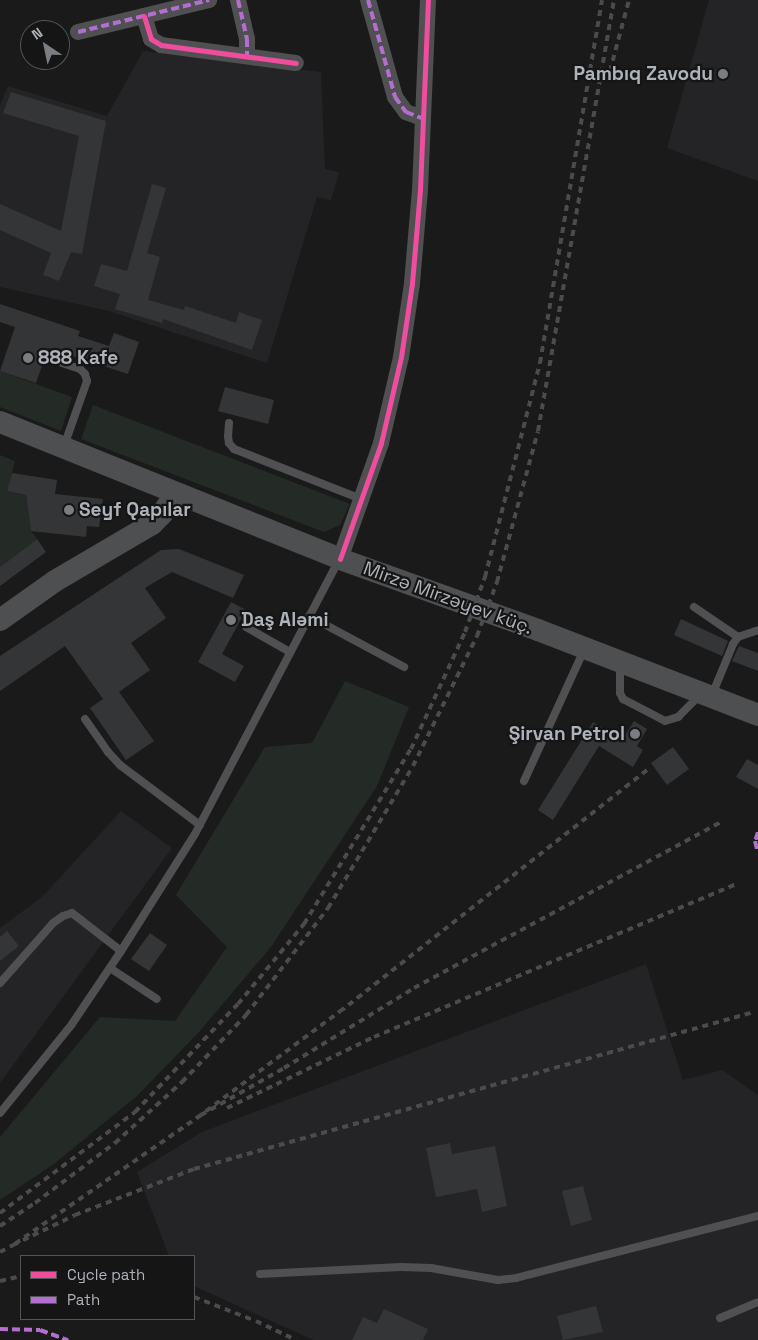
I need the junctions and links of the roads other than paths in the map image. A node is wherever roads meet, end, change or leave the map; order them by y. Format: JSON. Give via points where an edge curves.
{"nodes":[{"id":1,"x":210,"y":0,"type":"edge"},
{"id":2,"x":238,"y":0,"type":"edge"},
{"id":3,"x":368,"y":0,"type":"edge"},
{"id":4,"x":428,"y":0,"type":"edge"},
{"id":5,"x":144,"y":16,"type":"junction"},
{"id":6,"x":78,"y":32,"type":"dead end"},
{"id":7,"x":247,"y":56,"type":"junction"},
{"id":8,"x":296,"y":63,"type":"dead end"},
{"id":9,"x":422,"y":118,"type":"junction"},
{"id":10,"x":62,"y":363,"type":"dead end"},
{"id":11,"x":0,"y":422,"type":"edge"},
{"id":12,"x":229,"y":423,"type":"dead end"},
{"id":13,"x":63,"y":448,"type":"junction"},
{"id":14,"x":175,"y":494,"type":"junction"},
{"id":15,"x":361,"y":499,"type":"junction"},
{"id":16,"x":340,"y":559,"type":"junction"},
{"id":17,"x":694,"y":607,"type":"dead end"},
{"id":18,"x":309,"y":616,"type":"junction"},
{"id":19,"x":0,"y":620,"type":"edge"},
{"id":20,"x":246,"y":627,"type":"dead end"},
{"id":21,"x":758,"y":630,"type":"edge"},
{"id":22,"x":738,"y":637,"type":"junction"},
{"id":23,"x":585,"y":648,"type":"junction"},
{"id":24,"x":290,"y":652,"type":"junction"},
{"id":25,"x":620,"y":661,"type":"junction"},
{"id":26,"x":404,"y":667,"type":"dead end"},
{"id":27,"x":707,"y":695,"type":"junction"},
{"id":28,"x":758,"y":715,"type":"edge"},
{"id":29,"x":85,"y":719,"type":"dead end"},
{"id":30,"x":524,"y":781,"type":"dead end"},
{"id":31,"x":200,"y":825,"type":"junction"},
{"id":32,"x":121,"y":951,"type":"junction"},
{"id":33,"x":110,"y":968,"type":"junction"},
{"id":34,"x":0,"y":983,"type":"edge"},
{"id":35,"x":157,"y":999,"type":"dead end"},
{"id":36,"x":0,"y":1113,"type":"edge"},
{"id":37,"x":758,"y":1216,"type":"edge"},
{"id":38,"x":260,"y":1274,"type":"dead end"},
{"id":39,"x":758,"y":1302,"type":"edge"},
{"id":40,"x":720,"y":1318,"type":"dead end"}],
"edges":[{"from":1,"to":5,"type":"street"},
{"from":2,"to":7,"type":"street","via":[[247,39]]},
{"from":3,"to":9,"type":"street","via":[[395,97],[406,112]]},
{"from":4,"to":9,"type":"street"},
{"from":5,"to":6,"type":"street"},
{"from":5,"to":7,"type":"street","via":[[151,39],[161,45]]},
{"from":7,"to":8,"type":"street"},
{"from":9,"to":15,"type":"street","via":[[420,190],[401,357],[381,443]]},
{"from":10,"to":13,"type":"lane","via":[[80,369],[87,381]]},
{"from":11,"to":13,"type":"main road","name":"Mirzə Mirzəyev küç."},
{"from":12,"to":15,"type":"lane","via":[[229,443],[234,449]]},
{"from":13,"to":14,"type":"main road","name":"Mirzə Mirzəyev küç."},
{"from":14,"to":16,"type":"main road","name":"Mirzə Mirzəyev küç."},
{"from":14,"to":19,"type":"main road","via":[[152,524],[55,581]]},
{"from":15,"to":16,"type":"street"},
{"from":16,"to":18,"type":"lane"},
{"from":16,"to":23,"type":"main road","name":"Mirzə Mirzəyev küç."},
{"from":17,"to":22,"type":"lane"},
{"from":18,"to":24,"type":"lane"},
{"from":18,"to":26,"type":"lane"},
{"from":20,"to":24,"type":"lane"},
{"from":21,"to":22,"type":"lane"},
{"from":22,"to":27,"type":"lane"},
{"from":23,"to":25,"type":"main road","name":"Mirzə Mirzəyev küç."},
{"from":23,"to":30,"type":"lane"},
{"from":24,"to":31,"type":"lane"},
{"from":25,"to":27,"type":"main road","name":"Mirzə Mirzəyev küç."},
{"from":25,"to":27,"type":"lane","via":[[620,693],[623,699],[665,721],[678,717]]},
{"from":27,"to":28,"type":"main road","name":"Mirzə Mirzəyev küç."},
{"from":29,"to":31,"type":"lane","via":[[120,765]]},
{"from":31,"to":32,"type":"lane"},
{"from":32,"to":33,"type":"lane"},
{"from":32,"to":34,"type":"lane","via":[[72,913],[53,923]]},
{"from":33,"to":35,"type":"lane"},
{"from":33,"to":36,"type":"lane","via":[[72,1024]]},
{"from":37,"to":38,"type":"lane","via":[[516,1278],[498,1280],[431,1268],[401,1267]]},
{"from":39,"to":40,"type":"lane"}]}
